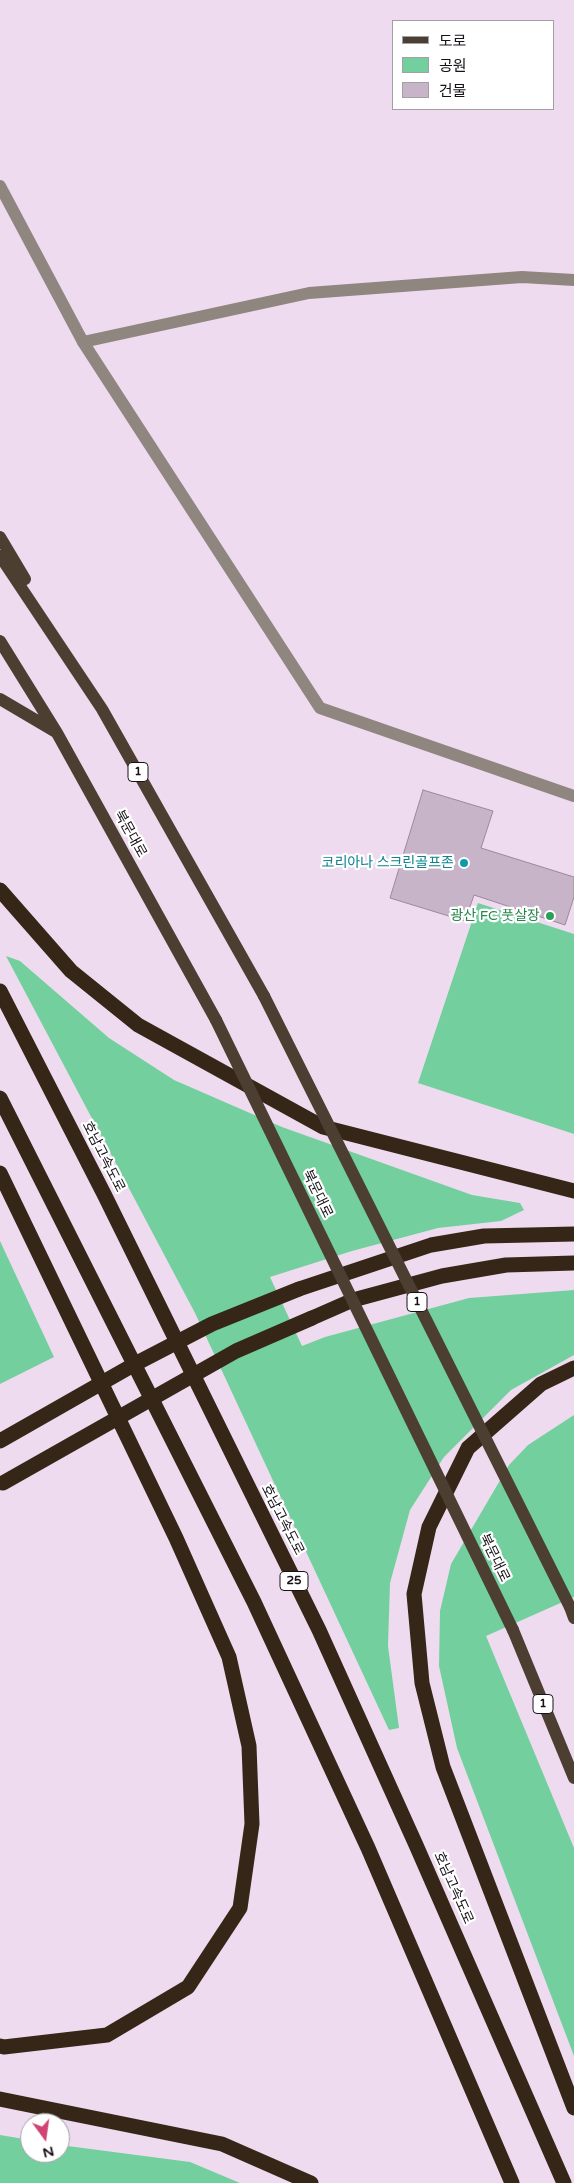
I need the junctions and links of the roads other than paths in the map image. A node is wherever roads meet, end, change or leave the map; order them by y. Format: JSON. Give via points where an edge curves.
{"nodes":[{"id":1,"x":0,"y":186,"type":"edge"},
{"id":2,"x":574,"y":280,"type":"edge"},
{"id":3,"x":83,"y":342,"type":"junction"},
{"id":4,"x":0,"y":537,"type":"edge"},
{"id":5,"x":0,"y":556,"type":"edge"},
{"id":6,"x":0,"y":641,"type":"edge"},
{"id":7,"x":0,"y":699,"type":"edge"},
{"id":8,"x":102,"y":708,"type":"junction"},
{"id":9,"x":57,"y":733,"type":"junction"},
{"id":10,"x":574,"y":796,"type":"edge"},
{"id":11,"x":0,"y":890,"type":"edge"},
{"id":12,"x":0,"y":991,"type":"edge"},
{"id":13,"x":0,"y":1098,"type":"edge"},
{"id":14,"x":0,"y":1173,"type":"edge"},
{"id":15,"x":574,"y":1191,"type":"edge"},
{"id":16,"x":574,"y":1234,"type":"edge"},
{"id":17,"x":574,"y":1263,"type":"edge"},
{"id":18,"x":574,"y":1368,"type":"edge"},
{"id":19,"x":0,"y":1440,"type":"edge"},
{"id":20,"x":1,"y":1484,"type":"edge"},
{"id":21,"x":572,"y":1613,"type":"edge"},
{"id":22,"x":574,"y":1778,"type":"edge"},
{"id":23,"x":0,"y":2046,"type":"edge"},
{"id":24,"x":0,"y":2099,"type":"edge"},
{"id":25,"x":574,"y":2108,"type":"edge"},
{"id":26,"x":311,"y":2183,"type":"edge"},
{"id":27,"x":512,"y":2183,"type":"edge"},
{"id":28,"x":564,"y":2183,"type":"edge"}],
"edges":[{"from":1,"to":3,"type":"street"},
{"from":2,"to":3,"type":"street","via":[[522,277],[309,293]]},
{"from":3,"to":10,"type":"street","via":[[320,708]]},
{"from":4,"to":8,"type":"main road"},
{"from":5,"to":8,"type":"main road","number":"1"},
{"from":6,"to":9,"type":"main road","name":"북문대로","number":"1"},
{"from":7,"to":9,"type":"main road"},
{"from":8,"to":21,"type":"main road","number":"1","bridge":true,"via":[[264,996]]},
{"from":9,"to":22,"type":"main road","name":"북문대로","number":"1","bridge":true,"via":[[216,1020],[513,1630]]},
{"from":11,"to":15,"type":"highway","via":[[71,971],[138,1026],[323,1127]]},
{"from":12,"to":28,"type":"highway","name":"호남고속도로","number":"25","via":[[319,1630]]},
{"from":13,"to":27,"type":"highway","via":[[254,1602],[368,1848]]},
{"from":14,"to":23,"type":"highway","via":[[176,1538],[229,1657],[250,1746],[252,1824],[240,1908],[188,1987],[107,2035]]},
{"from":16,"to":19,"type":"highway","bridge":true,"via":[[484,1236],[431,1245],[299,1289],[212,1324]]},
{"from":17,"to":20,"type":"highway","bridge":true,"via":[[506,1264],[442,1276],[353,1300],[236,1351]]},
{"from":18,"to":25,"type":"highway","via":[[541,1384],[468,1448],[429,1527],[414,1594],[422,1683],[443,1767]]},
{"from":24,"to":26,"type":"highway","via":[[222,2144]]}]}
